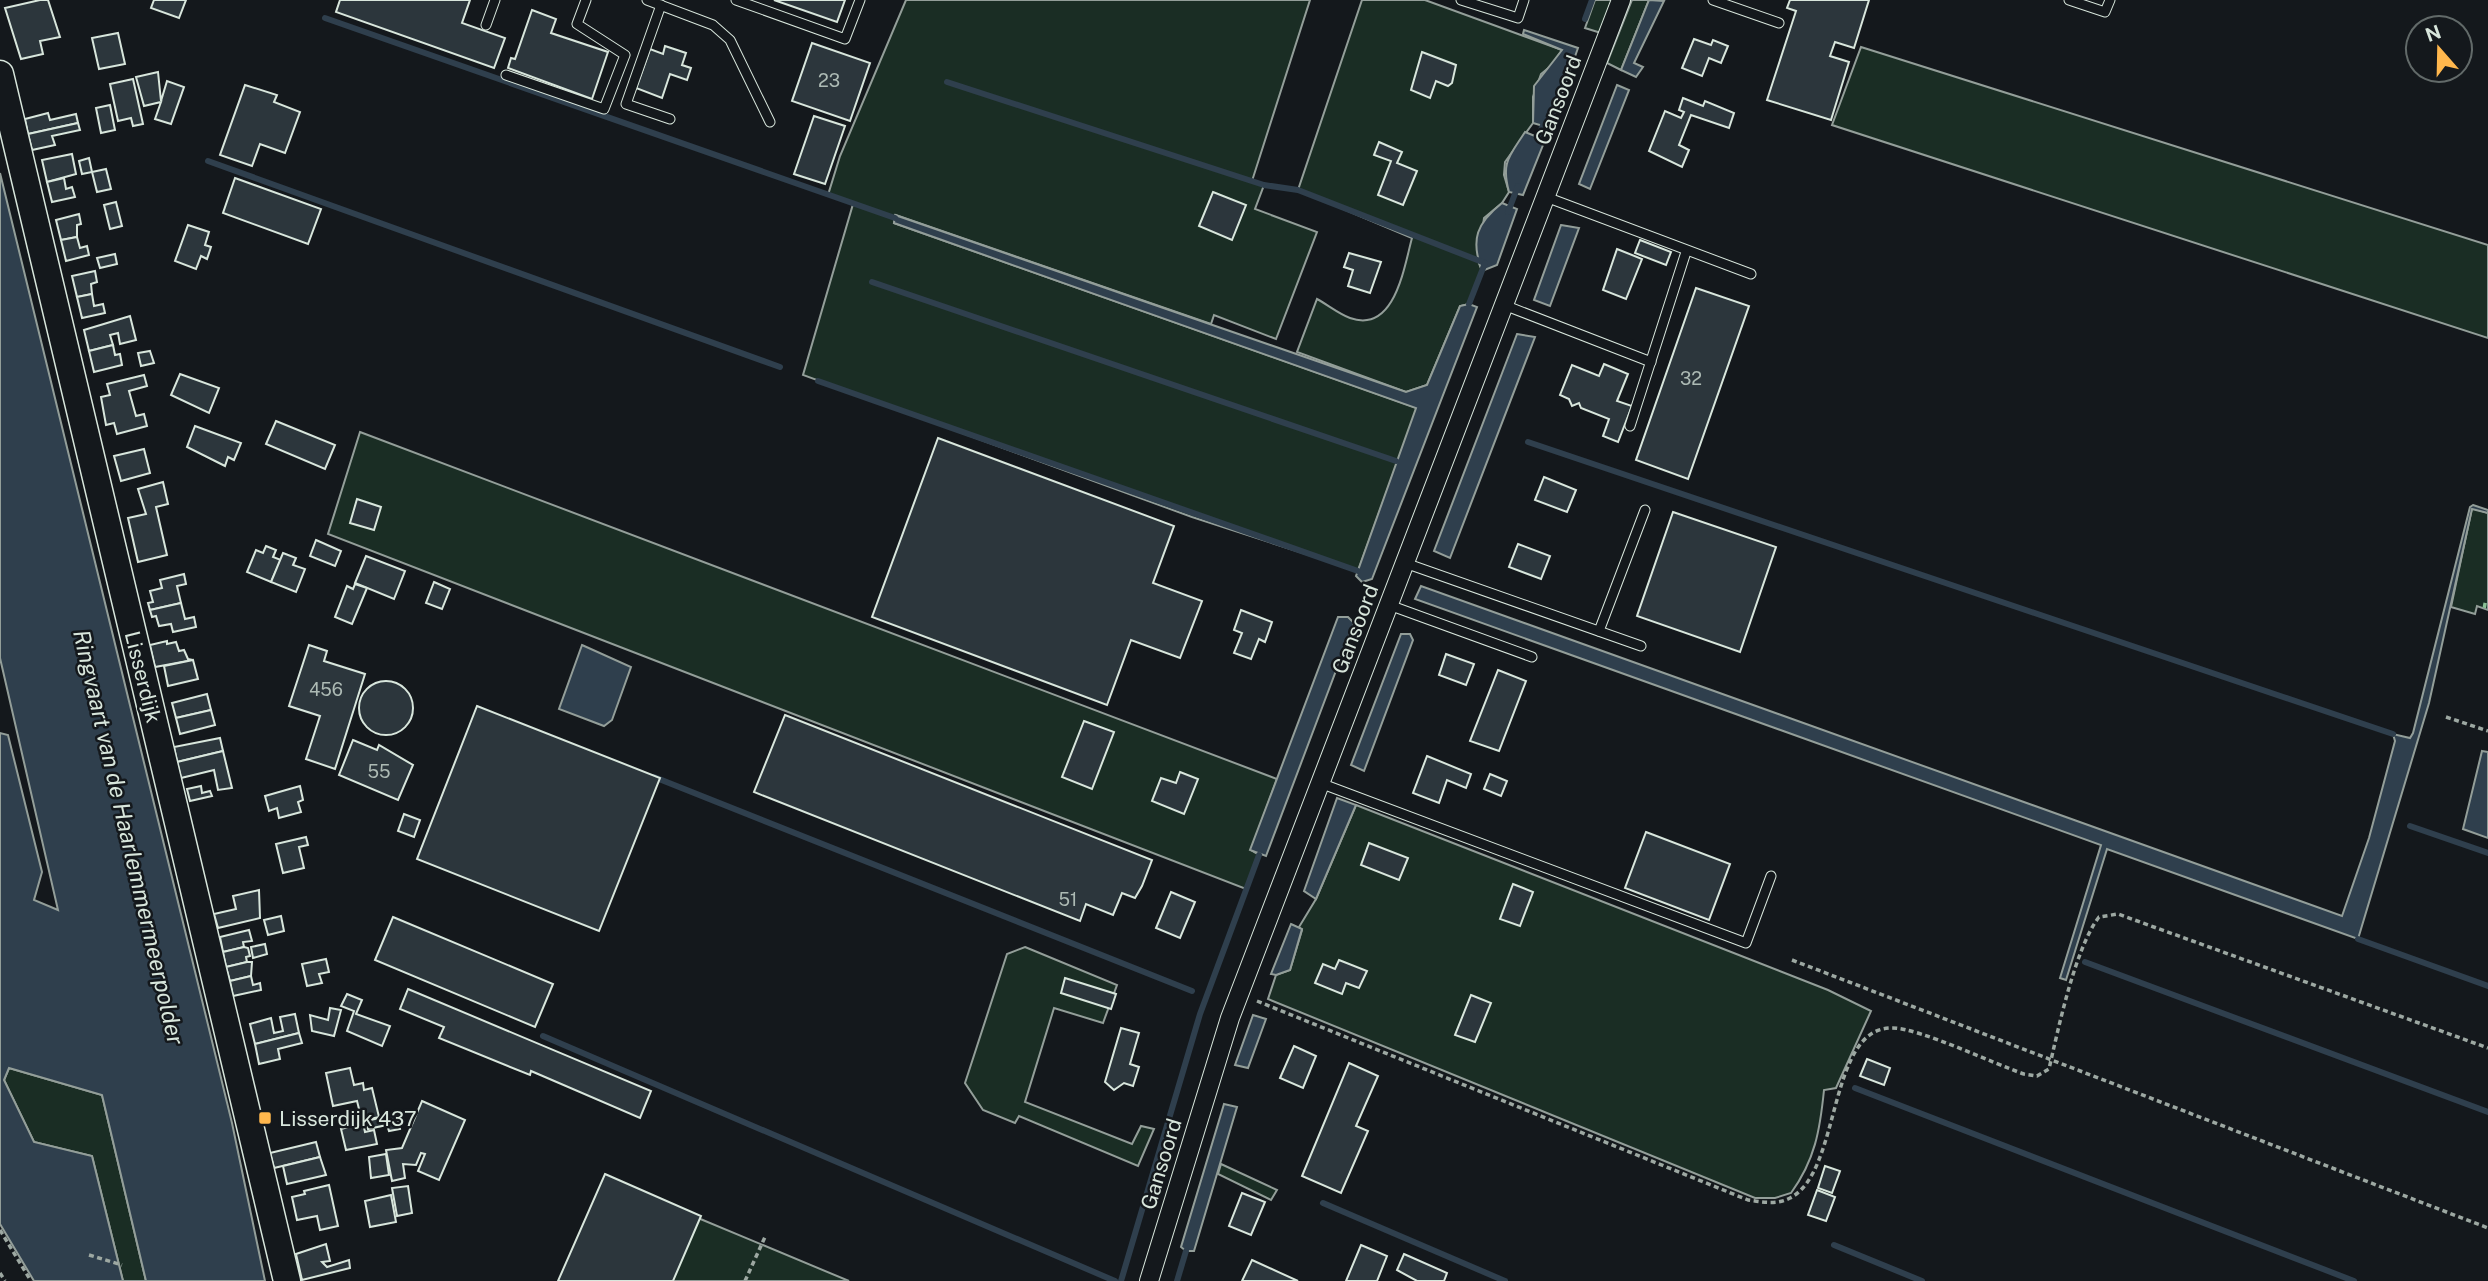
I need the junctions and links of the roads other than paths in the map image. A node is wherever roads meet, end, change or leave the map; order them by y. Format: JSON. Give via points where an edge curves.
{"nodes":[{"id":1,"x":495,"y":0,"type":"edge"},
{"id":2,"x":586,"y":0,"type":"edge"},
{"id":3,"x":646,"y":0,"type":"edge"},
{"id":4,"x":736,"y":0,"type":"edge"},
{"id":5,"x":860,"y":0,"type":"edge"},
{"id":6,"x":1461,"y":0,"type":"edge"},
{"id":7,"x":1524,"y":0,"type":"edge"},
{"id":8,"x":1621,"y":0,"type":"edge"},
{"id":9,"x":1713,"y":0,"type":"edge"},
{"id":10,"x":2069,"y":0,"type":"edge"},
{"id":11,"x":2110,"y":0,"type":"edge"},
{"id":12,"x":661,"y":5,"type":"junction"},
{"id":13,"x":1779,"y":23,"type":"dead end"},
{"id":14,"x":486,"y":25,"type":"dead end"},
{"id":15,"x":0,"y":74,"type":"edge"},
{"id":16,"x":506,"y":75,"type":"dead end"},
{"id":17,"x":670,"y":120,"type":"dead end"},
{"id":18,"x":770,"y":122,"type":"dead end"},
{"id":19,"x":1546,"y":197,"type":"junction"},
{"id":20,"x":1686,"y":252,"type":"junction"},
{"id":21,"x":1751,"y":274,"type":"dead end"},
{"id":22,"x":1504,"y":305,"type":"junction"},
{"id":23,"x":1651,"y":362,"type":"junction"},
{"id":24,"x":1630,"y":426,"type":"dead end"},
{"id":25,"x":1645,"y":510,"type":"dead end"},
{"id":26,"x":1405,"y":563,"type":"junction"},
{"id":27,"x":1389,"y":605,"type":"junction"},
{"id":28,"x":1599,"y":631,"type":"junction"},
{"id":29,"x":1641,"y":646,"type":"dead end"},
{"id":30,"x":1532,"y":657,"type":"dead end"},
{"id":31,"x":1320,"y":783,"type":"junction"},
{"id":32,"x":1771,"y":876,"type":"dead end"},
{"id":33,"x":287,"y":1281,"type":"edge"},
{"id":34,"x":1149,"y":1281,"type":"edge"}],
"edges":[{"from":1,"to":14,"type":"lane"},
{"from":2,"to":16,"type":"lane","via":[[577,24],[625,55],[604,109]]},
{"from":3,"to":12,"type":"lane"},
{"from":4,"to":5,"type":"lane","via":[[845,39]]},
{"from":6,"to":7,"type":"lane","via":[[1518,18]]},
{"from":8,"to":19,"type":"street","name":"Gansoord"},
{"from":9,"to":13,"type":"lane"},
{"from":10,"to":11,"type":"lane","via":[[2105,12]]},
{"from":12,"to":17,"type":"lane","via":[[626,104]]},
{"from":12,"to":18,"type":"lane","via":[[713,24],[730,40]]},
{"from":15,"to":33,"type":"street","name":"Lisserdijk"},
{"from":19,"to":20,"type":"lane"},
{"from":19,"to":22,"type":"street","name":"Gansoord"},
{"from":20,"to":21,"type":"lane"},
{"from":20,"to":23,"type":"lane"},
{"from":22,"to":23,"type":"lane"},
{"from":22,"to":26,"type":"street","name":"Gansoord"},
{"from":23,"to":24,"type":"lane"},
{"from":25,"to":28,"type":"lane"},
{"from":26,"to":27,"type":"street","name":"Gansoord"},
{"from":26,"to":28,"type":"lane"},
{"from":27,"to":30,"type":"lane"},
{"from":27,"to":31,"type":"street","name":"Gansoord"},
{"from":28,"to":29,"type":"lane"},
{"from":31,"to":32,"type":"lane","via":[[1745,943]]},
{"from":31,"to":34,"type":"street","name":"Gansoord","via":[[1239,994]]}]}
